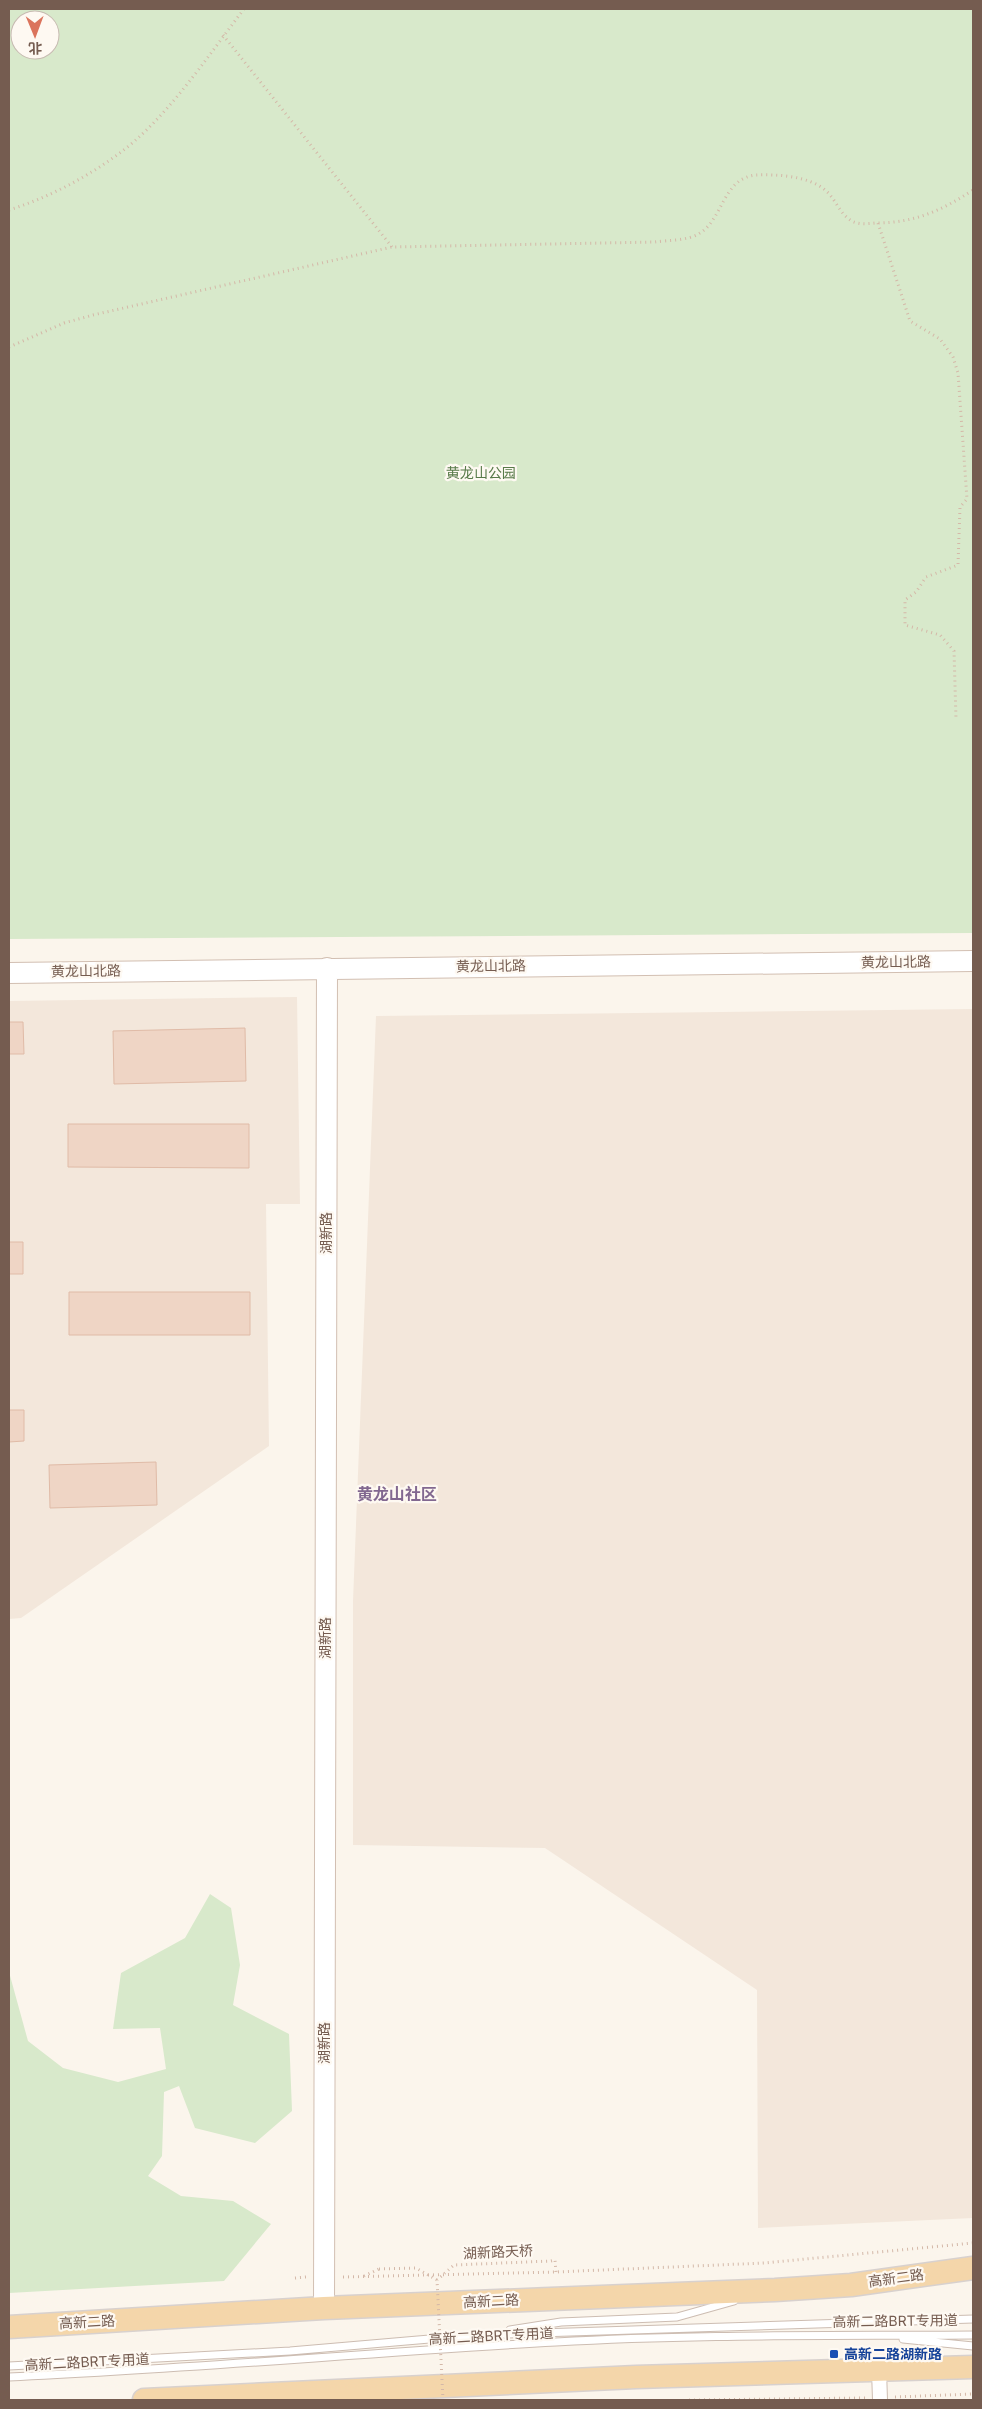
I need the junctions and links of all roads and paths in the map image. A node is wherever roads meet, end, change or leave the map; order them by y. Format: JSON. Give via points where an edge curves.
{"nodes":[{"id":1,"x":244,"y":9,"type":"edge"},
{"id":2,"x":223,"y":36,"type":"junction"},
{"id":3,"x":973,"y":190,"type":"edge"},
{"id":4,"x":9,"y":210,"type":"edge"},
{"id":5,"x":878,"y":223,"type":"junction"},
{"id":6,"x":392,"y":247,"type":"junction"},
{"id":7,"x":9,"y":347,"type":"edge"},
{"id":8,"x":956,"y":719,"type":"dead end"},
{"id":9,"x":973,"y":961,"type":"edge"},
{"id":10,"x":327,"y":968,"type":"junction"},
{"id":11,"x":9,"y":972,"type":"edge"},
{"id":12,"x":973,"y":2242,"type":"edge"},
{"id":13,"x":973,"y":2268,"type":"edge"},
{"id":14,"x":556,"y":2272,"type":"junction"},
{"id":15,"x":437,"y":2280,"type":"junction"},
{"id":16,"x":775,"y":2290,"type":"junction"},
{"id":17,"x":324,"y":2308,"type":"junction"},
{"id":18,"x":973,"y":2318,"type":"edge"},
{"id":19,"x":9,"y":2327,"type":"edge"},
{"id":20,"x":476,"y":2335,"type":"junction"},
{"id":21,"x":973,"y":2335,"type":"edge"},
{"id":22,"x":870,"y":2336,"type":"junction"},
{"id":23,"x":973,"y":2346,"type":"edge"},
{"id":24,"x":9,"y":2366,"type":"edge"},
{"id":25,"x":973,"y":2367,"type":"edge"},
{"id":26,"x":879,"y":2370,"type":"junction"},
{"id":27,"x":9,"y":2377,"type":"edge"},
{"id":28,"x":973,"y":2394,"type":"edge"},
{"id":29,"x":320,"y":2396,"type":"edge"},
{"id":30,"x":880,"y":2399,"type":"edge"},
{"id":31,"x":144,"y":2400,"type":"edge"},
{"id":32,"x":442,"y":2400,"type":"edge"},
{"id":33,"x":689,"y":2400,"type":"edge"}],
"edges":[{"from":1,"to":2,"type":"path"},
{"from":2,"to":4,"type":"path","via":[[151,124],[118,154],[72,183]]},
{"from":2,"to":6,"type":"path"},
{"from":3,"to":5,"type":"path","via":[[952,204],[908,222]]},
{"from":5,"to":6,"type":"path","via":[[859,224],[849,219],[825,190],[813,183],[797,178],[755,175],[733,187],[700,234],[678,239]]},
{"from":5,"to":8,"type":"path","via":[[910,321],[940,338],[953,357],[958,373],[968,499],[960,507],[958,565],[926,577],[916,592],[905,600],[905,625],[940,635],[954,651]]},
{"from":6,"to":7,"type":"path","via":[[93,315],[64,323]]},
{"from":9,"to":10,"type":"street","name":"黄龙山北路"},
{"from":10,"to":11,"type":"street","name":"黄龙山北路"},
{"from":10,"to":17,"type":"street","name":"湖新路"},
{"from":12,"to":14,"type":"path","via":[[764,2263]]},
{"from":13,"to":16,"type":"main road","name":"高新二路","via":[[851,2285]]},
{"from":14,"to":15,"type":"path","name":"湖新路天桥","bridge":true,"via":[[555,2260],[454,2265]]},
{"from":14,"to":15,"type":"path","bridge":true,"via":[[364,2276],[379,2268],[416,2268]]},
{"from":15,"to":32,"type":"path","bridge":true},
{"from":16,"to":17,"type":"main road","name":"高新二路"},
{"from":16,"to":20,"type":"lane","via":[[677,2317],[561,2322]]},
{"from":17,"to":19,"type":"main road","name":"高新二路"},
{"from":18,"to":20,"type":"lane","name":"高新二路BRT专用道"},
{"from":20,"to":24,"type":"lane","name":"高新二路BRT专用道","via":[[290,2351]]},
{"from":21,"to":22,"type":"lane","name":"高新二路BRT专用道"},
{"from":22,"to":23,"type":"lane"},
{"from":22,"to":27,"type":"lane","name":"高新二路BRT专用道","via":[[557,2342]]},
{"from":25,"to":26,"type":"main road"},
{"from":26,"to":29,"type":"main road","via":[[636,2377]]},
{"from":26,"to":30,"type":"street"},
{"from":28,"to":30,"type":"path"},
{"from":29,"to":31,"type":"main road"},
{"from":30,"to":33,"type":"path"}]}
